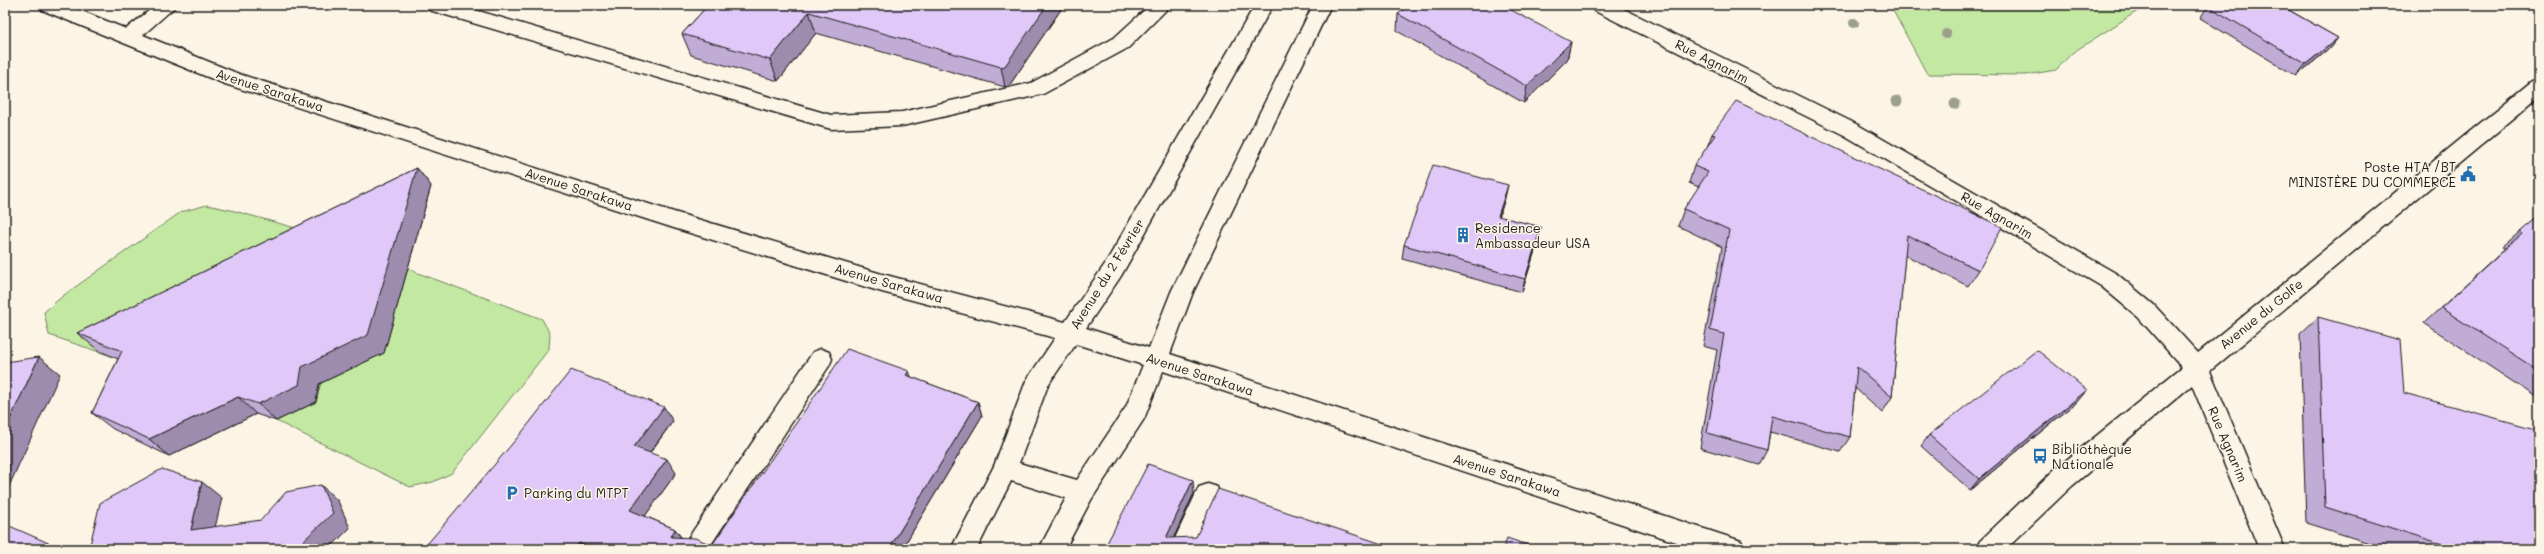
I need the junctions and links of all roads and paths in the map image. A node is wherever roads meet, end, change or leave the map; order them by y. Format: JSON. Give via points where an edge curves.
{"nodes":[{"id":1,"x":49,"y":5,"type":"edge"},
{"id":2,"x":168,"y":5,"type":"edge"},
{"id":3,"x":436,"y":5,"type":"edge"},
{"id":4,"x":1162,"y":5,"type":"edge"},
{"id":5,"x":1264,"y":5,"type":"edge"},
{"id":6,"x":1322,"y":5,"type":"edge"},
{"id":7,"x":1600,"y":5,"type":"edge"},
{"id":8,"x":128,"y":37,"type":"junction"},
{"id":9,"x":2539,"y":86,"type":"edge"},
{"id":10,"x":1071,"y":333,"type":"junction"},
{"id":11,"x":821,"y":359,"type":"dead end"},
{"id":12,"x":1158,"y":360,"type":"junction"},
{"id":13,"x":2197,"y":368,"type":"junction"},
{"id":14,"x":1005,"y":469,"type":"junction"},
{"id":15,"x":1082,"y":492,"type":"junction"},
{"id":16,"x":1208,"y":494,"type":"dead end"},
{"id":17,"x":694,"y":549,"type":"edge"},
{"id":18,"x":964,"y":549,"type":"edge"},
{"id":19,"x":1052,"y":549,"type":"edge"},
{"id":20,"x":1183,"y":549,"type":"edge"},
{"id":21,"x":1732,"y":549,"type":"edge"},
{"id":22,"x":1989,"y":549,"type":"edge"},
{"id":23,"x":2272,"y":549,"type":"edge"}],
"edges":[{"from":1,"to":8,"type":"street","name":"Avenue Sarakawa"},
{"from":2,"to":8,"type":"street"},
{"from":3,"to":4,"type":"street","via":[[831,122],[902,119],[1036,88],[1121,43]]},
{"from":5,"to":10,"type":"street","name":"Avenue du 2 Février","via":[[1113,270]]},
{"from":6,"to":12,"type":"street","via":[[1182,292]]},
{"from":7,"to":13,"type":"street","name":"Rue Agnarim","via":[[1851,130],[2109,280],[2146,311]]},
{"from":8,"to":10,"type":"street","name":"Avenue Sarakawa","via":[[232,79],[677,220],[882,283]]},
{"from":9,"to":13,"type":"street","name":"Avenue du Golfe"},
{"from":10,"to":12,"type":"street","name":"Avenue Sarakawa"},
{"from":10,"to":14,"type":"street","name":"Avenue du 2 Février","via":[[1038,381]]},
{"from":11,"to":17,"type":"street"},
{"from":12,"to":15,"type":"street","via":[[1136,412]]},
{"from":12,"to":21,"type":"street","name":"Avenue Sarakawa"},
{"from":13,"to":22,"type":"street","name":"Avenue du Golfe","via":[[2063,478]]},
{"from":13,"to":23,"type":"street","name":"Rue Agnarim"},
{"from":14,"to":15,"type":"street"},
{"from":14,"to":18,"type":"street","name":"Avenue du 2 Février"},
{"from":15,"to":19,"type":"street"},
{"from":16,"to":20,"type":"street"}]}
